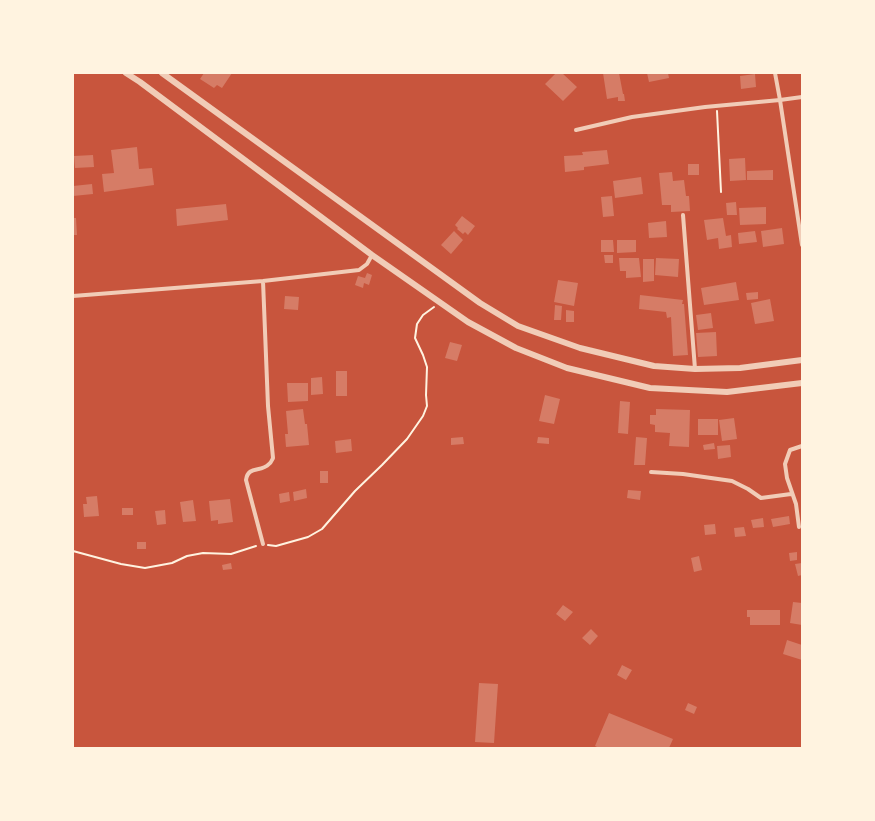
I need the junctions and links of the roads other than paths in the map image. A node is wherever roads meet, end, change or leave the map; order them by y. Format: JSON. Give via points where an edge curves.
{"nodes":[{"id":1,"x":126,"y":73,"type":"edge"},
{"id":2,"x":162,"y":73,"type":"edge"},
{"id":3,"x":775,"y":73,"type":"edge"},
{"id":4,"x":802,"y":97,"type":"edge"},
{"id":5,"x":780,"y":100,"type":"junction"},
{"id":6,"x":576,"y":130,"type":"dead end"},
{"id":7,"x":684,"y":215,"type":"dead end"},
{"id":8,"x":802,"y":245,"type":"edge"},
{"id":9,"x":372,"y":255,"type":"junction"},
{"id":10,"x":263,"y":281,"type":"junction"},
{"id":11,"x":73,"y":296,"type":"edge"},
{"id":12,"x":802,"y":360,"type":"edge"},
{"id":13,"x":695,"y":368,"type":"junction"},
{"id":14,"x":802,"y":383,"type":"edge"},
{"id":15,"x":802,"y":446,"type":"edge"},
{"id":16,"x":651,"y":472,"type":"dead end"},
{"id":17,"x":792,"y":494,"type":"junction"},
{"id":18,"x":799,"y":527,"type":"dead end"},
{"id":19,"x":263,"y":544,"type":"road end"}],
"edges":[{"from":1,"to":9,"type":"street"},
{"from":2,"to":13,"type":"street","via":[[480,303],[518,326],[580,348],[654,366]]},
{"from":3,"to":5,"type":"street"},
{"from":4,"to":5,"type":"street"},
{"from":5,"to":6,"type":"street","via":[[632,117]]},
{"from":5,"to":8,"type":"street"},
{"from":7,"to":13,"type":"street"},
{"from":9,"to":10,"type":"street","via":[[367,264],[359,270]]},
{"from":9,"to":14,"type":"street","via":[[468,322],[516,348],[567,368],[650,388],[727,392]]},
{"from":10,"to":11,"type":"street"},
{"from":10,"to":19,"type":"street","via":[[268,406],[273,458],[263,468],[250,471],[246,480]]},
{"from":12,"to":13,"type":"street","via":[[740,368]]},
{"from":15,"to":17,"type":"street","via":[[790,450],[785,464]]},
{"from":16,"to":17,"type":"street","via":[[732,481],[761,498]]},
{"from":17,"to":18,"type":"street"}]}
